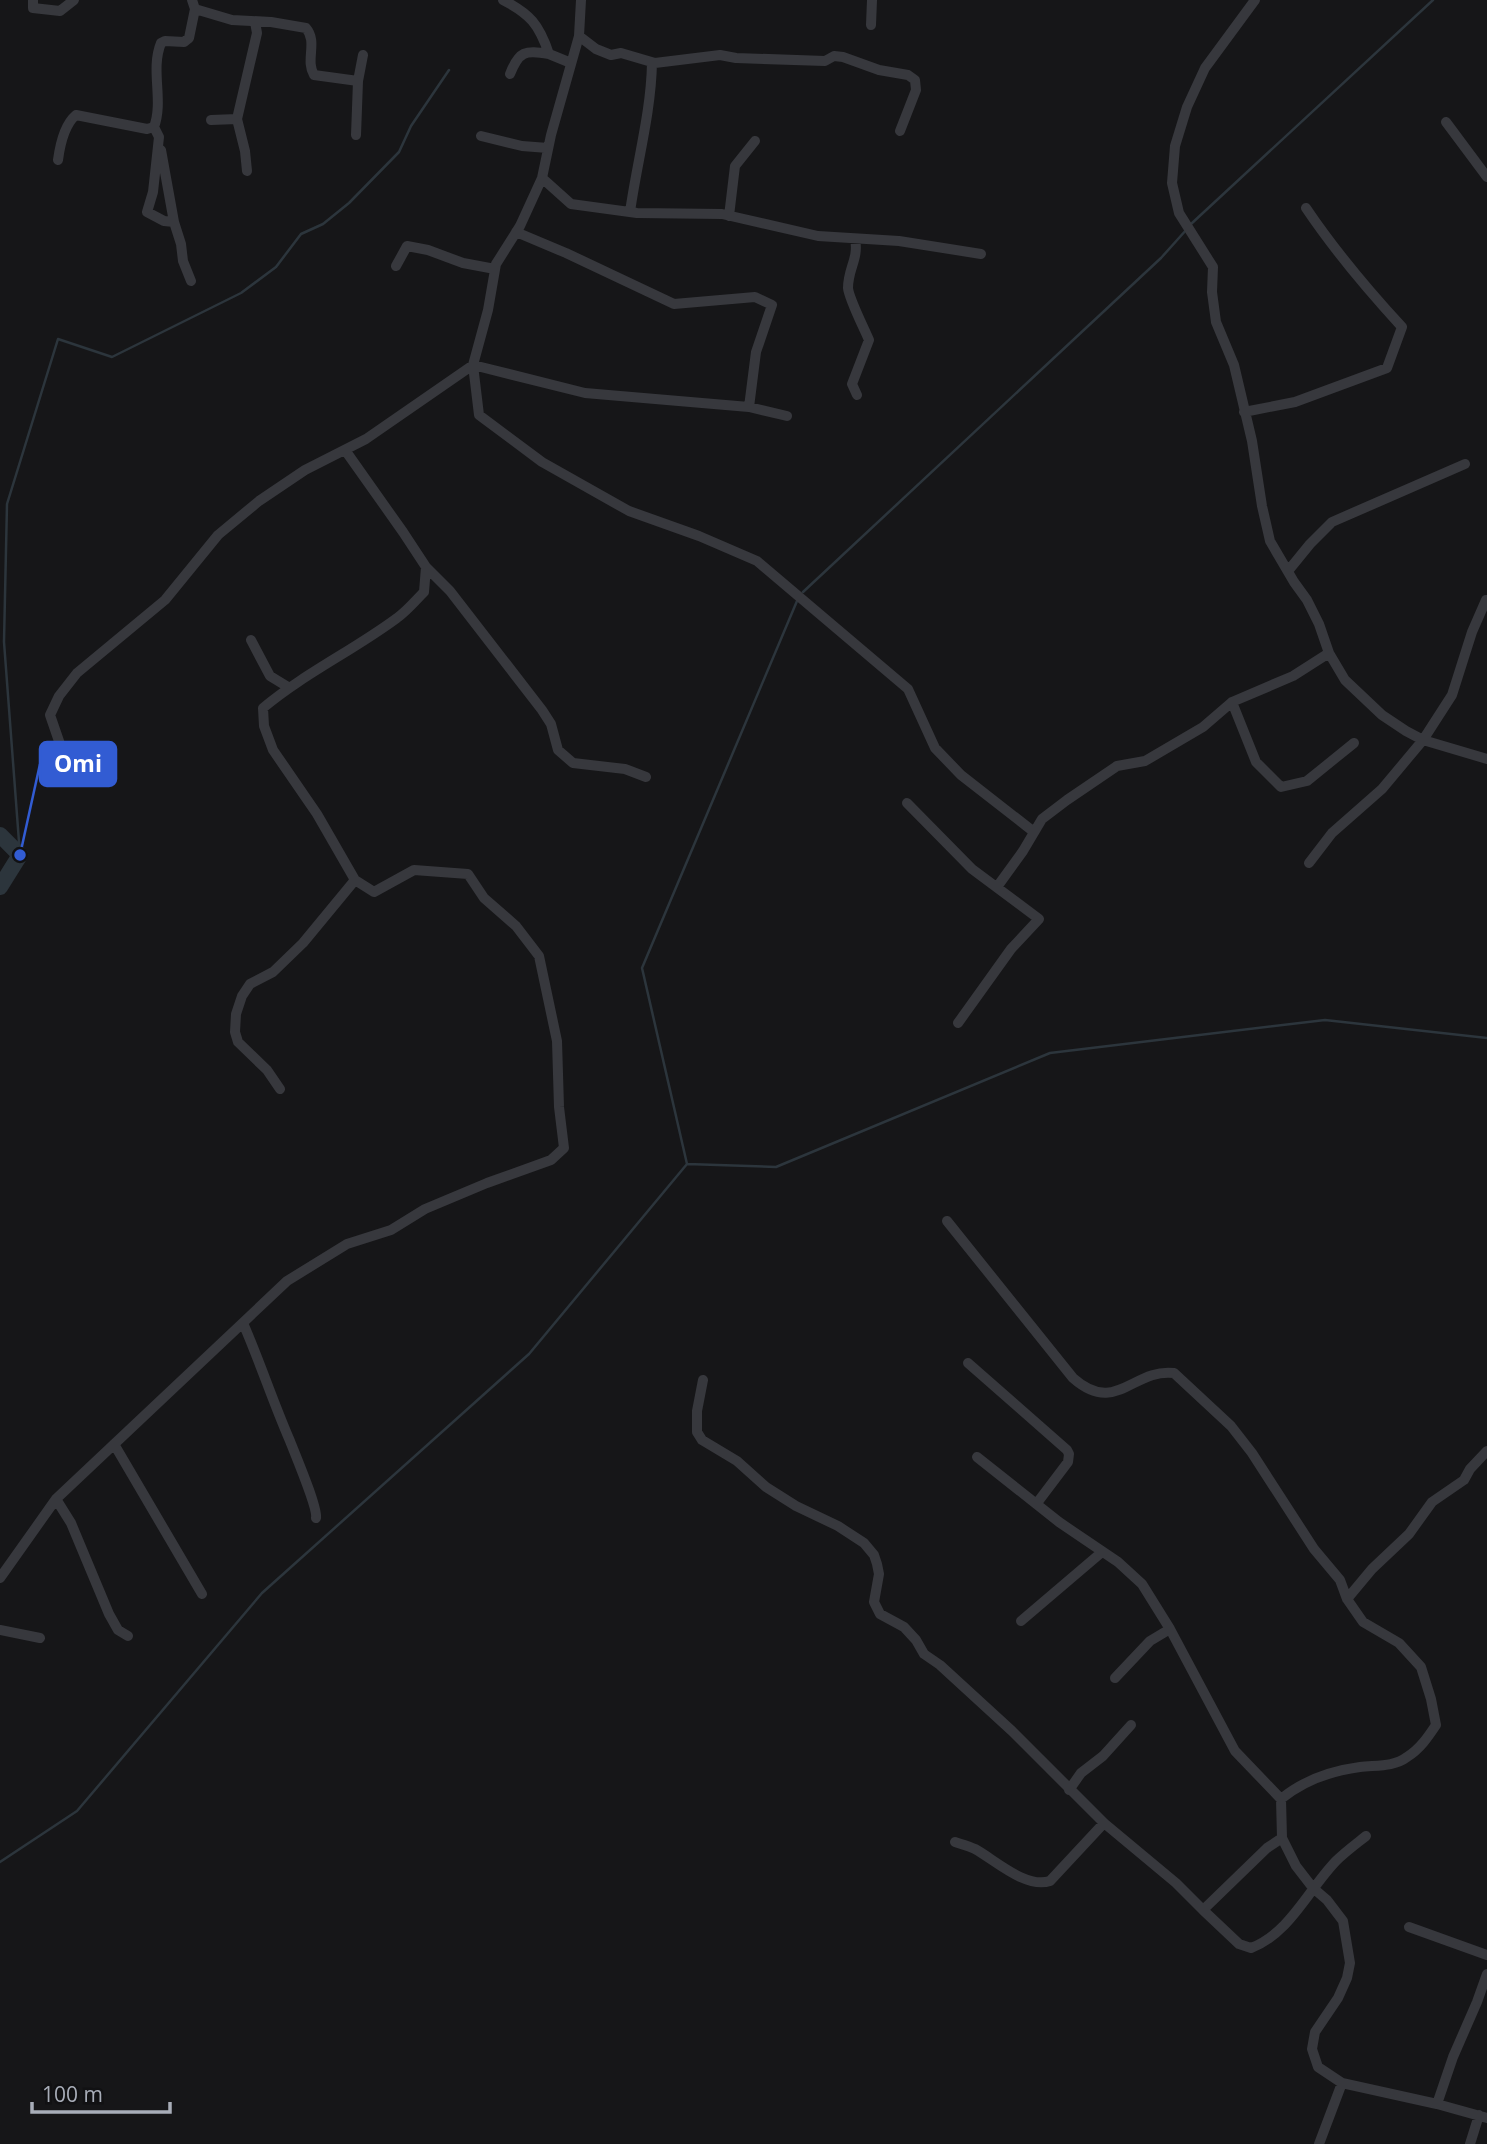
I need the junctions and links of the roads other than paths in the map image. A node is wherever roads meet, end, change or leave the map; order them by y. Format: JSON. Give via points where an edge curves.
{"nodes":[{"id":1,"x":33,"y":0,"type":"edge"},
{"id":2,"x":74,"y":0,"type":"edge"},
{"id":3,"x":503,"y":0,"type":"edge"},
{"id":4,"x":580,"y":0,"type":"edge"},
{"id":5,"x":872,"y":0,"type":"edge"},
{"id":6,"x":1255,"y":0,"type":"edge"},
{"id":7,"x":193,"y":5,"type":"edge"},
{"id":8,"x":256,"y":22,"type":"junction"},
{"id":9,"x":871,"y":25,"type":"dead end"},
{"id":10,"x":579,"y":36,"type":"junction"},
{"id":11,"x":549,"y":54,"type":"junction"},
{"id":12,"x":363,"y":55,"type":"dead end"},
{"id":13,"x":571,"y":63,"type":"junction"},
{"id":14,"x":652,"y":63,"type":"junction"},
{"id":15,"x":510,"y":74,"type":"dead end"},
{"id":16,"x":358,"y":81,"type":"junction"},
{"id":17,"x":237,"y":119,"type":"junction"},
{"id":18,"x":211,"y":120,"type":"dead end"},
{"id":19,"x":1446,"y":122,"type":"dead end"},
{"id":20,"x":900,"y":131,"type":"dead end"},
{"id":21,"x":157,"y":132,"type":"junction"},
{"id":22,"x":356,"y":135,"type":"dead end"},
{"id":23,"x":481,"y":136,"type":"dead end"},
{"id":24,"x":755,"y":141,"type":"dead end"},
{"id":25,"x":548,"y":148,"type":"junction"},
{"id":26,"x":58,"y":160,"type":"dead end"},
{"id":27,"x":247,"y":170,"type":"dead end"},
{"id":28,"x":1487,"y":177,"type":"edge"},
{"id":29,"x":542,"y":178,"type":"junction"},
{"id":30,"x":1306,"y":208,"type":"dead end"},
{"id":31,"x":630,"y":212,"type":"junction"},
{"id":32,"x":729,"y":216,"type":"junction"},
{"id":33,"x":174,"y":222,"type":"junction"},
{"id":34,"x":516,"y":232,"type":"junction"},
{"id":35,"x":855,"y":239,"type":"junction"},
{"id":36,"x":981,"y":254,"type":"dead end"},
{"id":37,"x":396,"y":266,"type":"dead end"},
{"id":38,"x":495,"y":270,"type":"junction"},
{"id":39,"x":191,"y":281,"type":"dead end"},
{"id":40,"x":472,"y":365,"type":"junction"},
{"id":41,"x":856,"y":395,"type":"dead end"},
{"id":42,"x":749,"y":407,"type":"junction"},
{"id":43,"x":1244,"y":412,"type":"junction"},
{"id":44,"x":786,"y":416,"type":"dead end"},
{"id":45,"x":345,"y":450,"type":"junction"},
{"id":46,"x":1465,"y":464,"type":"dead end"},
{"id":47,"x":426,"y":567,"type":"junction"},
{"id":48,"x":1288,"y":571,"type":"junction"},
{"id":49,"x":1486,"y":600,"type":"edge"},
{"id":50,"x":251,"y":640,"type":"dead end"},
{"id":51,"x":1329,"y":653,"type":"junction"},
{"id":52,"x":288,"y":687,"type":"junction"},
{"id":53,"x":1232,"y":702,"type":"junction"},
{"id":54,"x":1423,"y":740,"type":"junction"},
{"id":55,"x":1354,"y":743,"type":"dead end"},
{"id":56,"x":60,"y":744,"type":"dead end"},
{"id":57,"x":1487,"y":759,"type":"edge"},
{"id":58,"x":646,"y":777,"type":"dead end"},
{"id":59,"x":907,"y":803,"type":"dead end"},
{"id":60,"x":1034,"y":832,"type":"junction"},
{"id":61,"x":1309,"y":863,"type":"dead end"},
{"id":62,"x":355,"y":880,"type":"junction"},
{"id":63,"x":997,"y":887,"type":"junction"},
{"id":64,"x":958,"y":1023,"type":"dead end"},
{"id":65,"x":280,"y":1088,"type":"dead end"},
{"id":66,"x":947,"y":1221,"type":"dead end"},
{"id":67,"x":243,"y":1323,"type":"junction"},
{"id":68,"x":968,"y":1363,"type":"dead end"},
{"id":69,"x":703,"y":1380,"type":"dead end"},
{"id":70,"x":114,"y":1444,"type":"junction"},
{"id":71,"x":1487,"y":1451,"type":"edge"},
{"id":72,"x":977,"y":1457,"type":"dead end"},
{"id":73,"x":56,"y":1499,"type":"junction"},
{"id":74,"x":1037,"y":1503,"type":"junction"},
{"id":75,"x":316,"y":1518,"type":"dead end"},
{"id":76,"x":1102,"y":1552,"type":"junction"},
{"id":77,"x":0,"y":1578,"type":"edge"},
{"id":78,"x":202,"y":1594,"type":"dead end"},
{"id":79,"x":1347,"y":1599,"type":"junction"},
{"id":80,"x":1021,"y":1620,"type":"dead end"},
{"id":81,"x":1170,"y":1629,"type":"junction"},
{"id":82,"x":0,"y":1630,"type":"edge"},
{"id":83,"x":128,"y":1636,"type":"dead end"},
{"id":84,"x":40,"y":1638,"type":"dead end"},
{"id":85,"x":1115,"y":1678,"type":"dead end"},
{"id":86,"x":1131,"y":1725,"type":"dead end"},
{"id":87,"x":1069,"y":1790,"type":"junction"},
{"id":88,"x":1281,"y":1799,"type":"junction"},
{"id":89,"x":1104,"y":1823,"type":"junction"},
{"id":90,"x":1366,"y":1836,"type":"dead end"},
{"id":91,"x":1282,"y":1838,"type":"junction"},
{"id":92,"x":954,"y":1842,"type":"dead end"},
{"id":93,"x":1313,"y":1888,"type":"junction"},
{"id":94,"x":1203,"y":1910,"type":"junction"},
{"id":95,"x":1409,"y":1927,"type":"dead end"},
{"id":96,"x":1487,"y":1955,"type":"edge"},
{"id":97,"x":1487,"y":1974,"type":"edge"},
{"id":98,"x":1342,"y":2083,"type":"junction"},
{"id":99,"x":1437,"y":2104,"type":"junction"},
{"id":100,"x":1483,"y":2116,"type":"edge"},
{"id":101,"x":1319,"y":2144,"type":"edge"},
{"id":102,"x":1470,"y":2144,"type":"edge"}],
"edges":[{"from":1,"to":2,"type":"street","via":[[33,8],[60,11]]},
{"from":3,"to":11,"type":"street","via":[[526,12]]},
{"from":4,"to":10,"type":"street"},
{"from":5,"to":9,"type":"street"},
{"from":6,"to":43,"type":"street","via":[[1205,68],[1187,107],[1175,146],[1172,183],[1179,213],[1213,267],[1216,322],[1234,365]]},
{"from":7,"to":8,"type":"street","via":[[232,20]]},
{"from":7,"to":21,"type":"street","via":[[189,38],[165,41],[158,49]]},
{"from":8,"to":16,"type":"street","via":[[306,28],[312,40],[309,65],[314,75]]},
{"from":8,"to":17,"type":"street"},
{"from":10,"to":13,"type":"street"},
{"from":10,"to":14,"type":"street","via":[[611,55],[621,53]]},
{"from":11,"to":13,"type":"street"},
{"from":11,"to":15,"type":"street","via":[[523,53]]},
{"from":12,"to":16,"type":"street"},
{"from":13,"to":25,"type":"street"},
{"from":14,"to":20,"type":"street","via":[[720,55],[825,61],[834,56],[908,75],[915,80],[916,90]]},
{"from":14,"to":31,"type":"street","via":[[652,93]]},
{"from":16,"to":22,"type":"street"},
{"from":17,"to":18,"type":"street"},
{"from":17,"to":27,"type":"street"},
{"from":19,"to":28,"type":"street"},
{"from":21,"to":26,"type":"street","via":[[76,115],[62,139]]},
{"from":21,"to":33,"type":"street"},
{"from":21,"to":33,"type":"street","via":[[147,212]]},
{"from":23,"to":25,"type":"street"},
{"from":24,"to":32,"type":"street","via":[[735,166]]},
{"from":25,"to":29,"type":"street"},
{"from":29,"to":31,"type":"street","via":[[571,204]]},
{"from":29,"to":34,"type":"street"},
{"from":30,"to":43,"type":"street","via":[[1332,247],[1402,327],[1387,368],[1295,402]]},
{"from":31,"to":32,"type":"street"},
{"from":32,"to":35,"type":"street","via":[[818,236]]},
{"from":33,"to":39,"type":"street"},
{"from":34,"to":38,"type":"street"},
{"from":34,"to":42,"type":"street","via":[[674,304],[755,297],[772,305],[756,352]]},
{"from":35,"to":36,"type":"street"},
{"from":35,"to":41,"type":"street","via":[[857,252],[848,290],[869,340],[852,384]]},
{"from":37,"to":38,"type":"street","via":[[407,246]]},
{"from":38,"to":40,"type":"street"},
{"from":40,"to":42,"type":"street","via":[[585,393]]},
{"from":40,"to":45,"type":"street"},
{"from":40,"to":60,"type":"street","via":[[479,415],[542,462],[629,511],[757,561],[908,688],[935,748],[961,775]]},
{"from":42,"to":44,"type":"street"},
{"from":43,"to":48,"type":"street","via":[[1270,541]]},
{"from":45,"to":47,"type":"street"},
{"from":45,"to":56,"type":"street","via":[[305,470],[218,535],[165,600],[77,673],[50,715]]},
{"from":46,"to":48,"type":"street","via":[[1332,522]]},
{"from":47,"to":52,"type":"street","via":[[424,592],[400,617]]},
{"from":47,"to":58,"type":"street","via":[[450,591],[542,710],[558,750],[573,763],[625,769]]},
{"from":48,"to":51,"type":"street","via":[[1319,624]]},
{"from":49,"to":54,"type":"street","via":[[1452,695]]},
{"from":50,"to":52,"type":"street","via":[[270,676]]},
{"from":51,"to":53,"type":"street","via":[[1293,676]]},
{"from":51,"to":54,"type":"street","via":[[1345,680],[1377,710]]},
{"from":52,"to":62,"type":"street","via":[[263,708],[264,726],[273,750]]},
{"from":53,"to":55,"type":"street","via":[[1256,762],[1281,788],[1307,781]]},
{"from":53,"to":60,"type":"street","via":[[1203,727],[1145,761],[1117,766],[1042,819]]},
{"from":54,"to":57,"type":"street"},
{"from":54,"to":61,"type":"street","via":[[1382,789],[1332,833]]},
{"from":59,"to":63,"type":"street","via":[[972,869]]},
{"from":60,"to":63,"type":"street"},
{"from":62,"to":65,"type":"street","via":[[303,943],[273,972],[250,984],[242,996],[236,1014],[238,1042]]},
{"from":62,"to":67,"type":"street","via":[[374,892],[414,870],[468,874],[484,898],[516,926],[539,956],[547,988],[557,1041],[564,1148],[551,1160],[425,1209],[391,1230],[347,1244],[287,1281]]},
{"from":63,"to":64,"type":"street","via":[[1039,919],[1011,949]]},
{"from":66,"to":79,"type":"street","via":[[1084,1387],[1110,1393],[1159,1373],[1174,1373],[1231,1426],[1340,1580]]},
{"from":67,"to":70,"type":"street"},
{"from":67,"to":75,"type":"street","via":[[302,1469]]},
{"from":68,"to":74,"type":"street","via":[[1069,1454],[1069,1462]]},
{"from":69,"to":87,"type":"street","via":[[697,1411],[697,1432],[702,1440],[737,1461],[766,1487],[864,1543],[877,1564],[874,1602],[880,1614],[904,1626],[924,1654],[1012,1731]]},
{"from":70,"to":73,"type":"street"},
{"from":70,"to":78,"type":"street"},
{"from":71,"to":79,"type":"street","via":[[1464,1480],[1432,1502],[1409,1534]]},
{"from":72,"to":74,"type":"street"},
{"from":73,"to":77,"type":"street"},
{"from":73,"to":83,"type":"street","via":[[71,1523],[109,1614],[118,1630]]},
{"from":74,"to":76,"type":"street"},
{"from":76,"to":80,"type":"street"},
{"from":76,"to":81,"type":"street","via":[[1142,1584]]},
{"from":79,"to":88,"type":"street","via":[[1363,1622],[1399,1643],[1421,1667],[1436,1725],[1406,1759],[1322,1776],[1297,1786]]},
{"from":81,"to":85,"type":"street","via":[[1150,1641]]},
{"from":81,"to":88,"type":"street","via":[[1235,1751]]},
{"from":82,"to":84,"type":"street"},
{"from":86,"to":87,"type":"street"},
{"from":87,"to":89,"type":"street"},
{"from":88,"to":91,"type":"street"},
{"from":89,"to":92,"type":"street","via":[[1045,1883],[1014,1874],[973,1848]]},
{"from":89,"to":94,"type":"street"},
{"from":90,"to":93,"type":"street"},
{"from":91,"to":93,"type":"street"},
{"from":91,"to":94,"type":"street"},
{"from":93,"to":94,"type":"street","via":[[1287,1923],[1251,1948],[1239,1944]]},
{"from":93,"to":98,"type":"street","via":[[1343,1922],[1349,1955],[1347,1978],[1315,2032],[1312,2049],[1318,2067]]},
{"from":95,"to":96,"type":"street"},
{"from":97,"to":99,"type":"street"},
{"from":98,"to":99,"type":"street"},
{"from":98,"to":101,"type":"street"},
{"from":99,"to":100,"type":"street"},
{"from":100,"to":102,"type":"street"}]}
